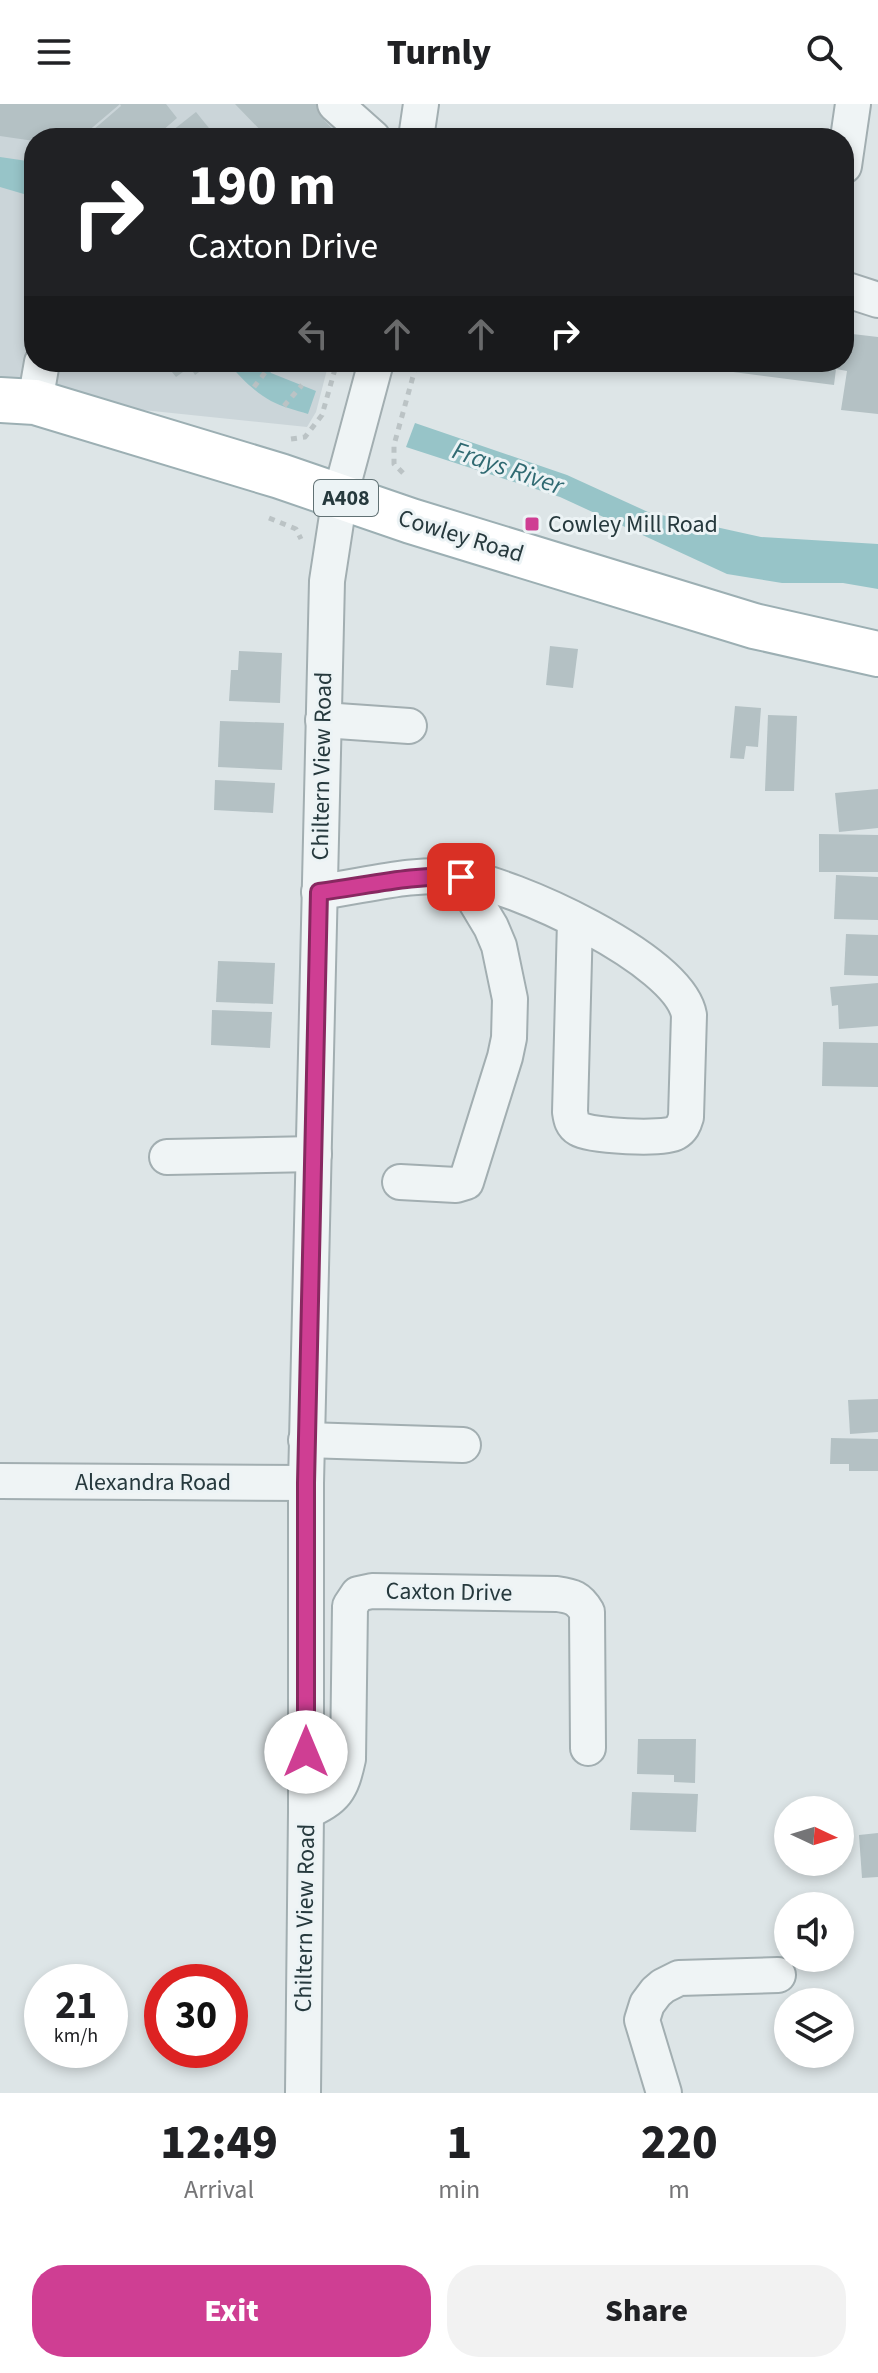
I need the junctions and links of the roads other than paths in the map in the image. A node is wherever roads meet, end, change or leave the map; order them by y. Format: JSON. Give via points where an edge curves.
{"nodes":[{"id":1,"x":335,"y":104,"type":"edge"},
{"id":2,"x":421,"y":104,"type":"edge"},
{"id":3,"x":853,"y":104,"type":"edge"},
{"id":4,"x":362,"y":128,"type":"edge"},
{"id":5,"x":417,"y":128,"type":"edge"},
{"id":6,"x":850,"y":128,"type":"edge"},
{"id":7,"x":854,"y":292,"type":"edge"},
{"id":8,"x":878,"y":300,"type":"edge"},
{"id":9,"x":373,"y":372,"type":"edge"},
{"id":10,"x":26,"y":388,"type":"edge"},
{"id":11,"x":340,"y":496,"type":"junction"},
{"id":12,"x":878,"y":654,"type":"edge"},
{"id":13,"x":323,"y":720,"type":"junction"},
{"id":14,"x":409,"y":726,"type":"dead end"},
{"id":15,"x":461,"y":877,"type":"junction"},
{"id":16,"x":319,"y":892,"type":"junction"},
{"id":17,"x":575,"y":921,"type":"junction"},
{"id":18,"x":314,"y":1154,"type":"junction"},
{"id":19,"x":167,"y":1157,"type":"dead end"},
{"id":20,"x":400,"y":1182,"type":"dead end"},
{"id":21,"x":306,"y":1440,"type":"junction"},
{"id":22,"x":463,"y":1445,"type":"dead end"},
{"id":23,"x":0,"y":1481,"type":"edge"},
{"id":24,"x":306,"y":1483,"type":"junction"},
{"id":25,"x":588,"y":1748,"type":"dead end"},
{"id":26,"x":306,"y":1812,"type":"junction"},
{"id":27,"x":778,"y":1975,"type":"dead end"},
{"id":28,"x":303,"y":2093,"type":"edge"},
{"id":29,"x":664,"y":2093,"type":"edge"}],
"edges":[{"from":1,"to":4,"type":"street"},
{"from":2,"to":5,"type":"street"},
{"from":3,"to":6,"type":"street"},
{"from":7,"to":8,"type":"street"},
{"from":9,"to":11,"type":"street"},
{"from":10,"to":11,"type":"main road","name":"Cowley Road","number":"A408"},
{"from":11,"to":12,"type":"main road","name":"Cowley Road","number":"A408","via":[[754,626]]},
{"from":11,"to":13,"type":"street","name":"Chiltern View Road","via":[[327,581]]},
{"from":13,"to":14,"type":"street"},
{"from":13,"to":16,"type":"street","name":"Chiltern View Road"},
{"from":15,"to":16,"type":"street","via":[[405,878]]},
{"from":15,"to":17,"type":"street","via":[[504,887]]},
{"from":15,"to":20,"type":"street","via":[[491,927],[504,963],[509,1038],[466,1182]]},
{"from":16,"to":18,"type":"street","name":"Chiltern View Road"},
{"from":17,"to":17,"type":"street","via":[[644,960],[685,1001],[690,1022],[686,1117],[674,1134],[597,1133],[578,1128],[572,1120]]},
{"from":18,"to":19,"type":"street"},
{"from":18,"to":21,"type":"street","name":"Chiltern View Road"},
{"from":21,"to":22,"type":"street"},
{"from":21,"to":24,"type":"street","name":"Chiltern View Road"},
{"from":23,"to":24,"type":"street","name":"Alexandra Road"},
{"from":24,"to":26,"type":"street","name":"Chiltern View Road"},
{"from":25,"to":26,"type":"street","name":"Caxton Drive","via":[[587,1612],[581,1602],[557,1594],[358,1594],[350,1606],[348,1759],[342,1784],[327,1802]]},
{"from":26,"to":28,"type":"street","name":"Chiltern View Road"},
{"from":27,"to":29,"type":"street","via":[[679,1978],[656,1992],[643,2023]]}]}
